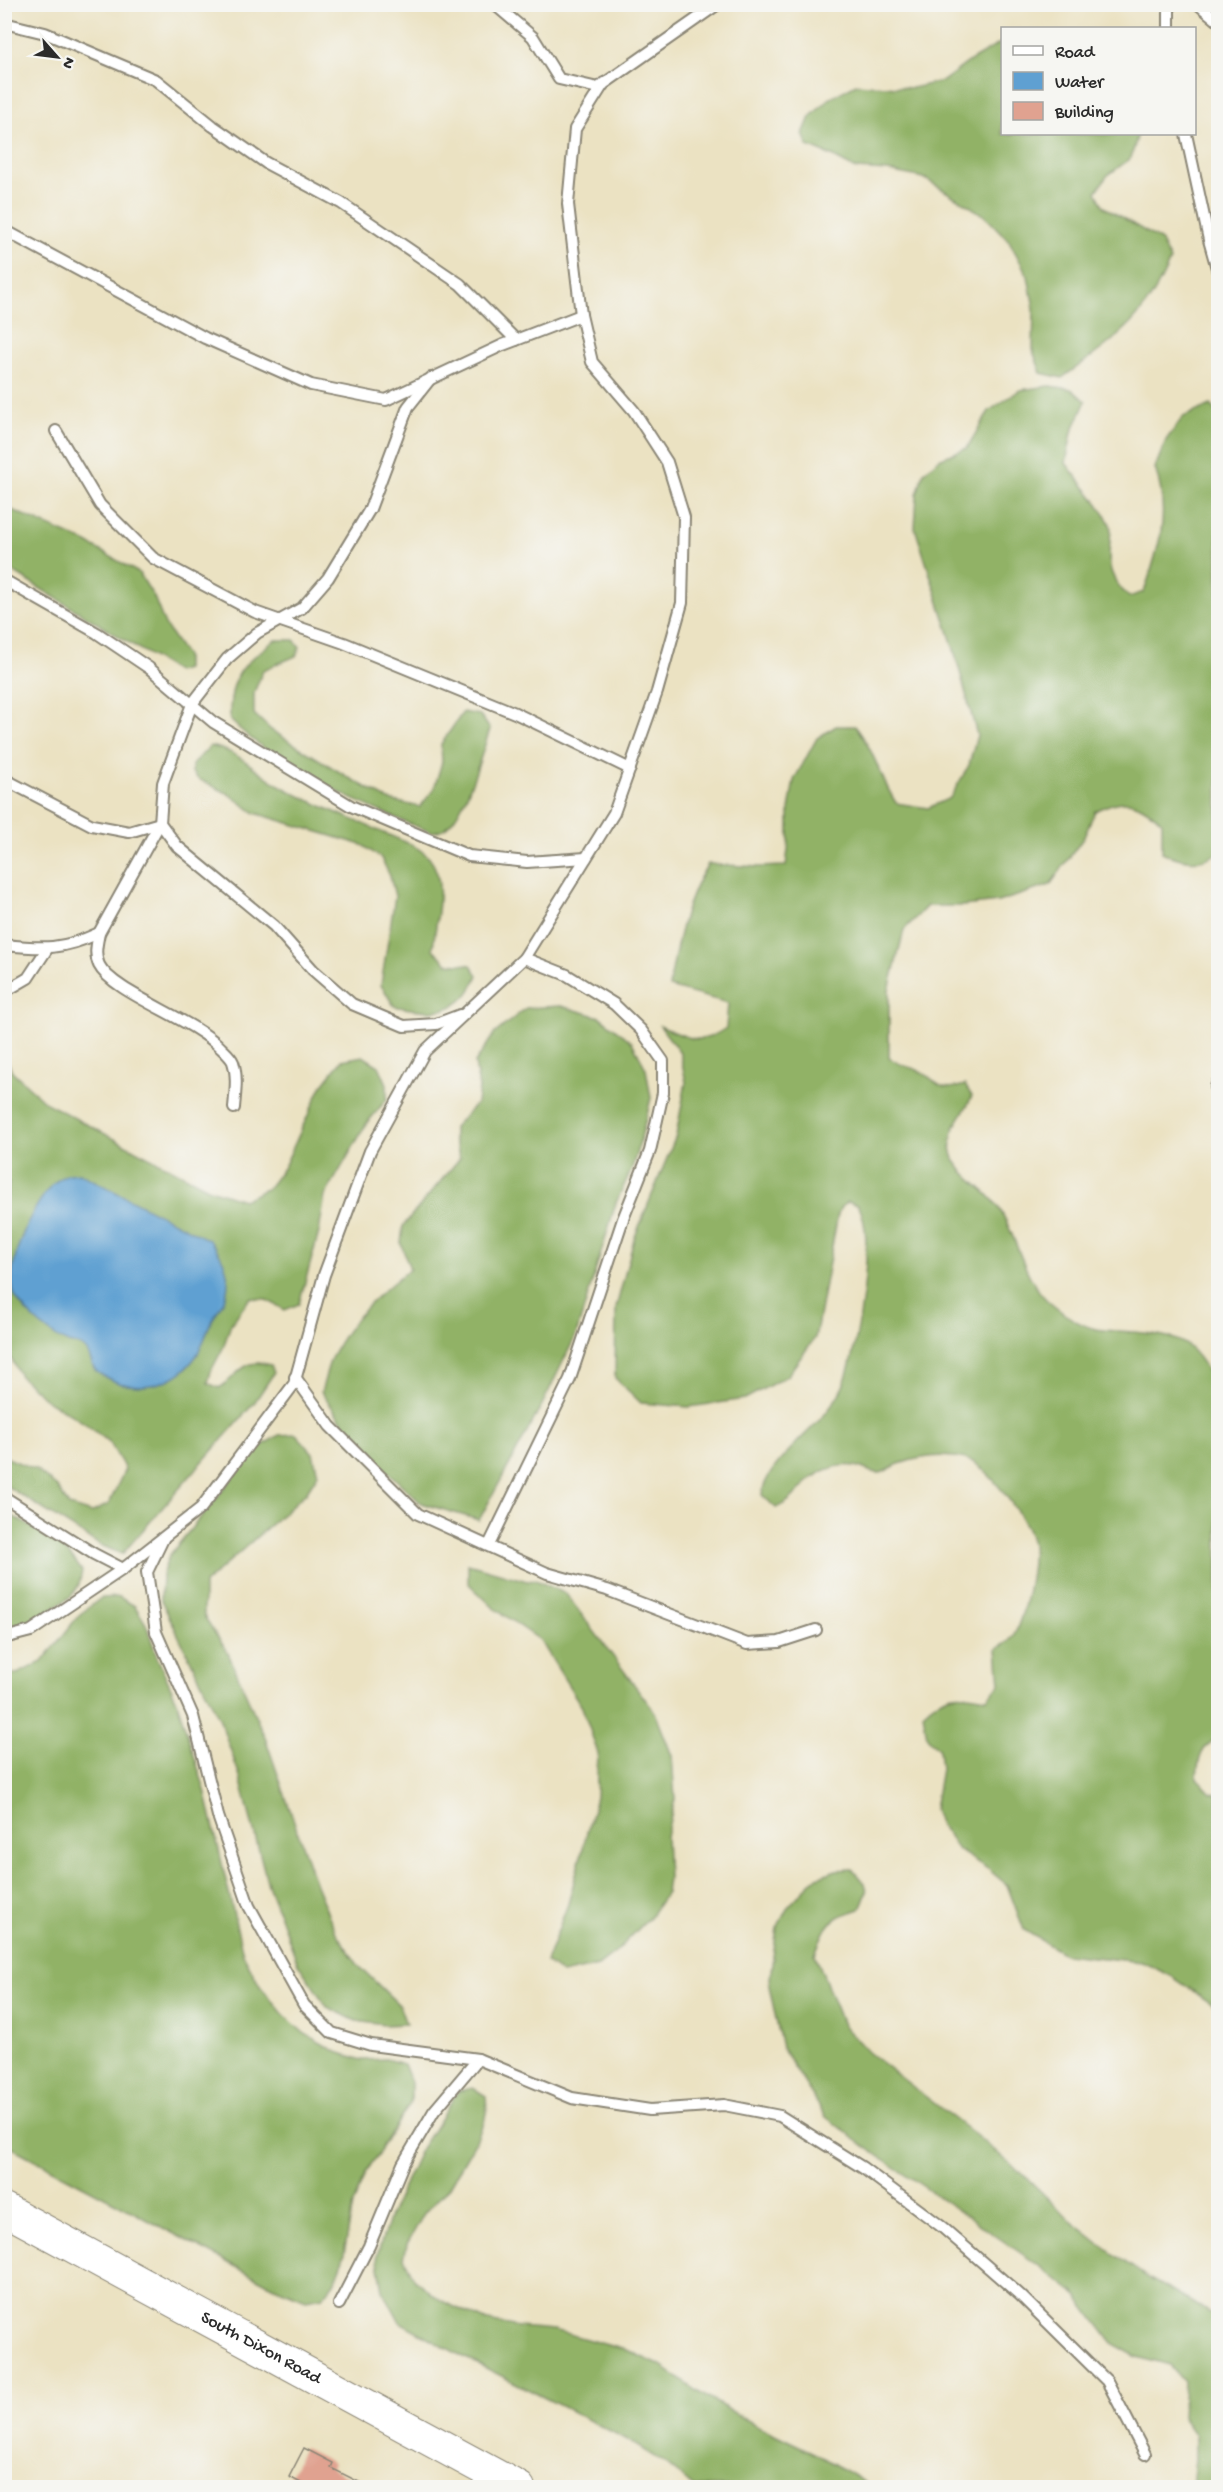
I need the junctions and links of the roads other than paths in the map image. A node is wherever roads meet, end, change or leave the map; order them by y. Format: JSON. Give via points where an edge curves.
{"nodes":[{"id":1,"x":410,"y":4,"type":"edge"},
{"id":2,"x":418,"y":4,"type":"edge"},
{"id":3,"x":494,"y":4,"type":"edge"},
{"id":4,"x":1169,"y":4,"type":"edge"},
{"id":5,"x":1198,"y":4,"type":"edge"},
{"id":6,"x":714,"y":6,"type":"edge"},
{"id":7,"x":1218,"y":21,"type":"edge"},
{"id":8,"x":4,"y":23,"type":"edge"},
{"id":9,"x":1169,"y":27,"type":"edge"},
{"id":10,"x":604,"y":83,"type":"junction"},
{"id":11,"x":1186,"y":135,"type":"edge"},
{"id":12,"x":4,"y":230,"type":"edge"},
{"id":13,"x":1218,"y":272,"type":"edge"},
{"id":14,"x":581,"y":315,"type":"junction"},
{"id":15,"x":516,"y":340,"type":"junction"},
{"id":16,"x":431,"y":378,"type":"junction"},
{"id":17,"x":56,"y":431,"type":"dead end"},
{"id":18,"x":4,"y":580,"type":"edge"},
{"id":19,"x":278,"y":620,"type":"junction"},
{"id":20,"x":192,"y":704,"type":"junction"},
{"id":21,"x":630,"y":769,"type":"junction"},
{"id":22,"x":4,"y":779,"type":"edge"},
{"id":23,"x":160,"y":823,"type":"junction"},
{"id":24,"x":586,"y":858,"type":"junction"},
{"id":25,"x":99,"y":933,"type":"junction"},
{"id":26,"x":4,"y":945,"type":"edge"},
{"id":27,"x":47,"y":949,"type":"junction"},
{"id":28,"x":524,"y":958,"type":"junction"},
{"id":29,"x":4,"y":992,"type":"edge"},
{"id":30,"x":464,"y":1014,"type":"junction"},
{"id":31,"x":234,"y":1108,"type":"dead end"},
{"id":32,"x":296,"y":1377,"type":"junction"},
{"id":33,"x":4,"y":1497,"type":"edge"},
{"id":34,"x":164,"y":1536,"type":"junction"},
{"id":35,"x":489,"y":1545,"type":"junction"},
{"id":36,"x":123,"y":1569,"type":"junction"},
{"id":37,"x":816,"y":1630,"type":"dead end"},
{"id":38,"x":4,"y":1638,"type":"edge"},
{"id":39,"x":478,"y":2058,"type":"junction"},
{"id":40,"x":4,"y":2210,"type":"edge"},
{"id":41,"x":339,"y":2304,"type":"dead end"},
{"id":42,"x":1145,"y":2454,"type":"dead end"},
{"id":43,"x":519,"y":2487,"type":"edge"}],
"edges":[{"from":1,"to":2,"type":"lane"},
{"from":3,"to":10,"type":"lane","via":[[533,37],[559,79],[598,88]]},
{"from":4,"to":9,"type":"lane"},
{"from":5,"to":7,"type":"lane"},
{"from":6,"to":10,"type":"lane"},
{"from":8,"to":15,"type":"lane","via":[[45,33],[156,80],[266,163],[341,203],[450,277]]},
{"from":10,"to":14,"type":"lane","via":[[575,129],[568,204]]},
{"from":11,"to":13,"type":"lane"},
{"from":12,"to":16,"type":"lane","via":[[206,338],[311,386],[386,400]]},
{"from":14,"to":15,"type":"lane"},
{"from":14,"to":21,"type":"lane","via":[[592,362],[634,411],[667,462],[684,517],[682,603]]},
{"from":15,"to":16,"type":"lane"},
{"from":16,"to":19,"type":"lane","via":[[408,407],[370,509],[328,578],[302,608]]},
{"from":17,"to":19,"type":"lane","via":[[100,505],[153,558],[255,612]]},
{"from":18,"to":20,"type":"lane","via":[[97,633],[149,668]]},
{"from":19,"to":20,"type":"lane","via":[[227,659]]},
{"from":19,"to":21,"type":"lane","via":[[515,713]]},
{"from":20,"to":23,"type":"lane","via":[[163,783]]},
{"from":20,"to":24,"type":"lane","via":[[213,722],[351,806],[469,856],[527,862]]},
{"from":21,"to":24,"type":"lane","via":[[614,813]]},
{"from":22,"to":23,"type":"lane","via":[[93,825],[129,832]]},
{"from":23,"to":25,"type":"lane"},
{"from":23,"to":30,"type":"lane","via":[[177,846],[274,926],[352,1004],[404,1026],[436,1024]]},
{"from":24,"to":28,"type":"lane"},
{"from":25,"to":27,"type":"lane"},
{"from":25,"to":31,"type":"lane","via":[[96,952],[100,966],[114,982],[213,1040],[233,1061]]},
{"from":26,"to":27,"type":"lane"},
{"from":27,"to":29,"type":"lane","via":[[28,978]]},
{"from":28,"to":30,"type":"lane"},
{"from":28,"to":35,"type":"lane","via":[[567,975],[614,1004],[663,1062],[663,1093],[650,1151],[570,1379]]},
{"from":30,"to":32,"type":"lane","via":[[425,1051],[370,1151],[324,1275]]},
{"from":32,"to":34,"type":"lane","via":[[201,1508]]},
{"from":32,"to":35,"type":"lane","via":[[330,1426],[418,1514]]},
{"from":33,"to":36,"type":"lane"},
{"from":34,"to":36,"type":"lane"},
{"from":34,"to":39,"type":"lane","via":[[147,1572],[156,1632],[193,1716],[218,1816],[249,1906],[304,2005],[332,2033],[372,2045]]},
{"from":35,"to":37,"type":"lane","via":[[547,1573],[607,1590],[747,1644],[779,1642]]},
{"from":36,"to":38,"type":"lane","via":[[31,1631]]},
{"from":39,"to":41,"type":"lane","via":[[434,2111],[403,2164],[369,2246]]},
{"from":39,"to":42,"type":"lane","via":[[572,2098],[650,2110],[724,2105],[780,2116],[863,2168],[942,2228],[1020,2295],[1107,2381]]},
{"from":40,"to":43,"type":"main road","name":"South Dixon Road"}]}
